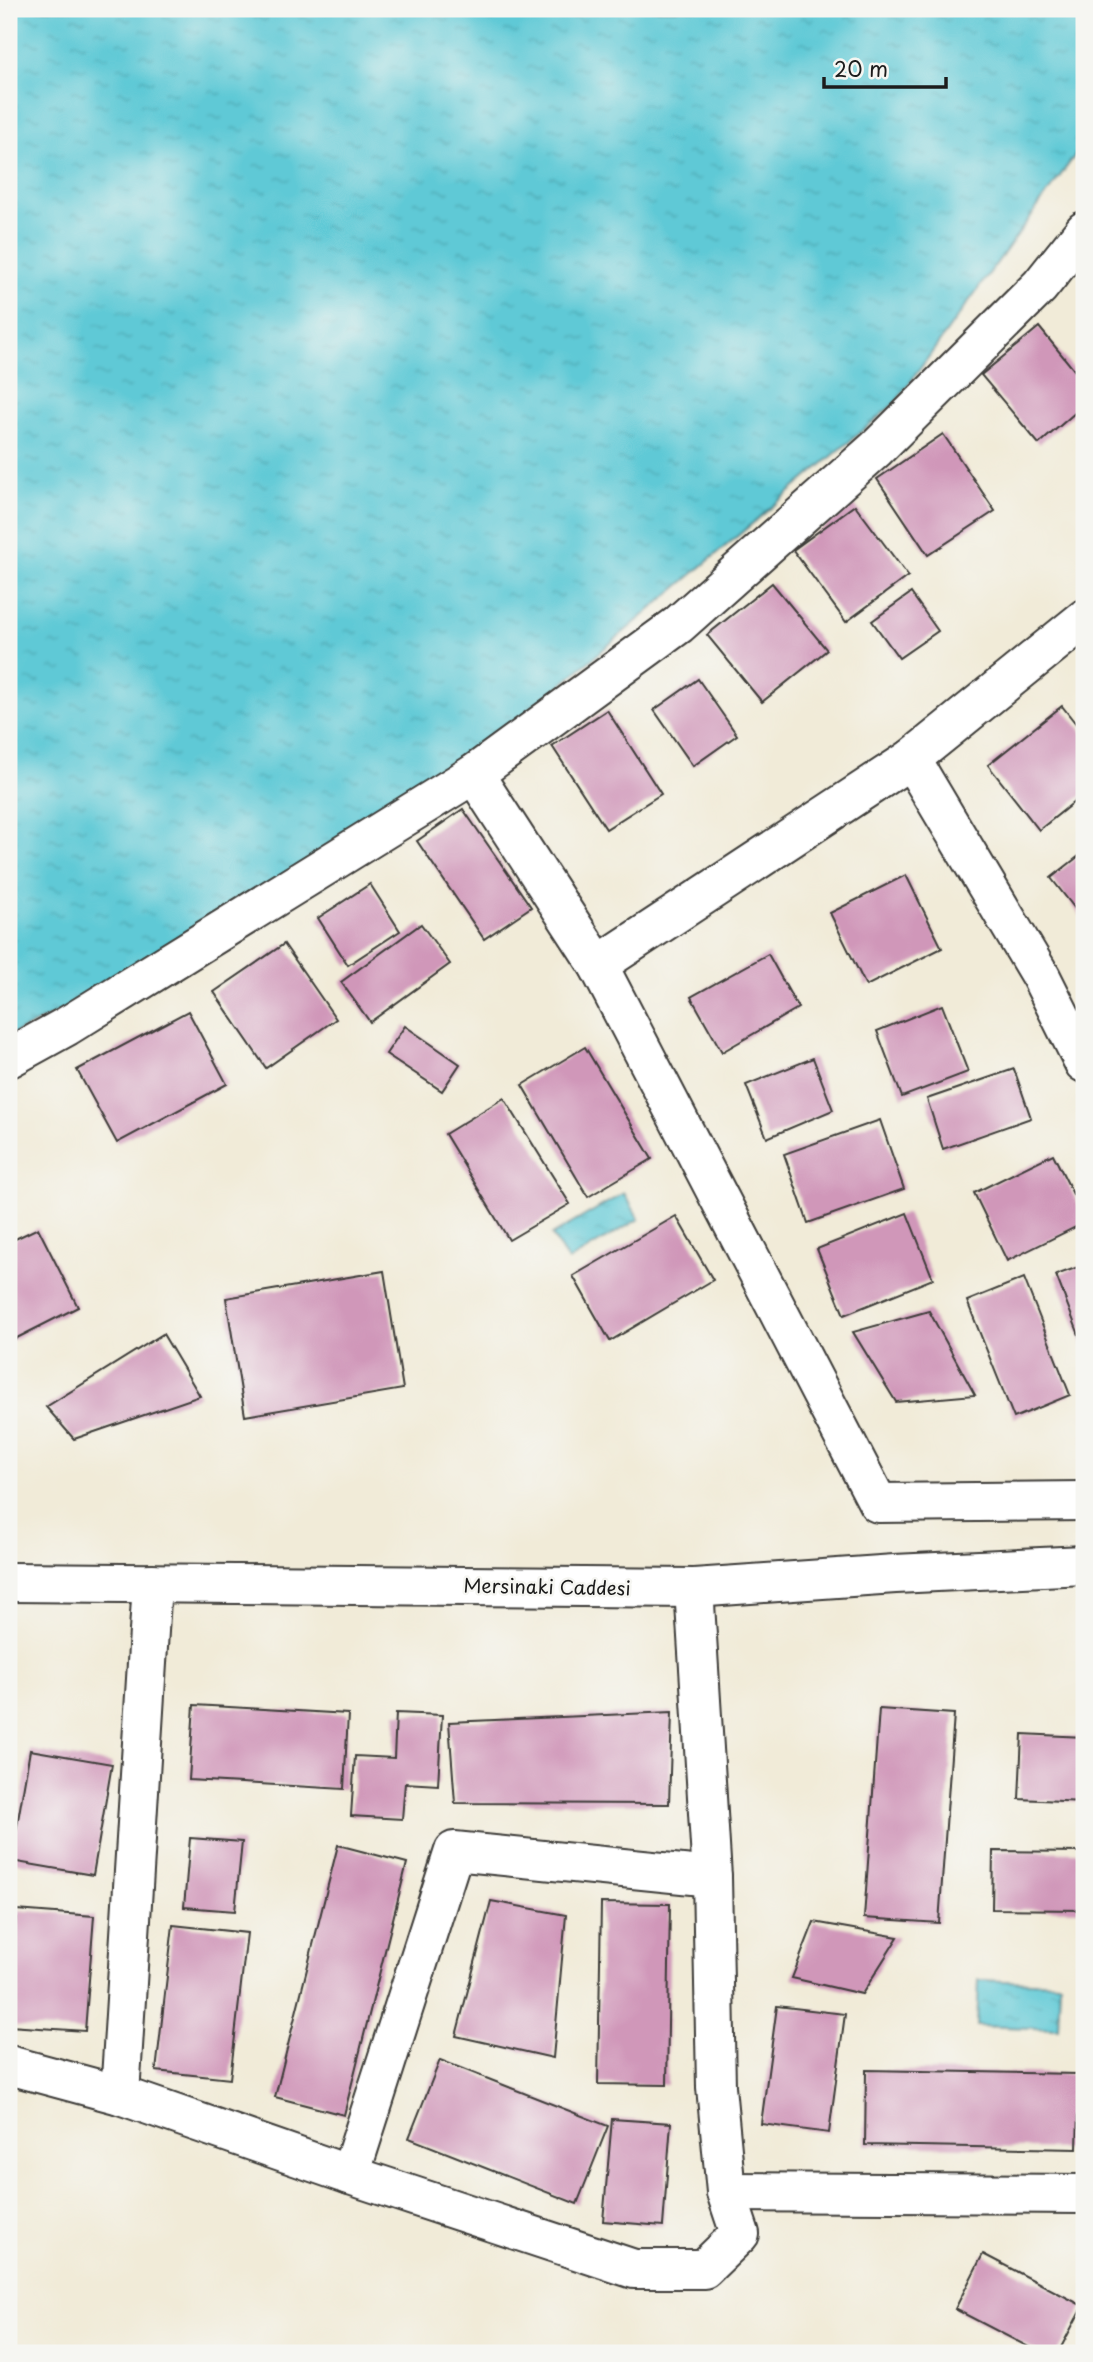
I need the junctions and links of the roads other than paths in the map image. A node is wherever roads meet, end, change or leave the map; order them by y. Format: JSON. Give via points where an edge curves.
{"nodes":[{"id":1,"x":1084,"y":231,"type":"edge"},
{"id":2,"x":1084,"y":619,"type":"edge"},
{"id":3,"x":911,"y":760,"type":"junction"},
{"id":4,"x":474,"y":774,"type":"junction"},
{"id":5,"x":598,"y":965,"type":"junction"},
{"id":6,"x":9,"y":1058,"type":"edge"},
{"id":7,"x":1084,"y":1063,"type":"edge"},
{"id":8,"x":1084,"y":1501,"type":"edge"},
{"id":9,"x":1084,"y":1566,"type":"edge"},
{"id":10,"x":9,"y":1582,"type":"edge"},
{"id":11,"x":152,"y":1583,"type":"junction"},
{"id":12,"x":694,"y":1588,"type":"junction"},
{"id":13,"x":712,"y":1877,"type":"junction"},
{"id":14,"x":9,"y":2065,"type":"edge"},
{"id":15,"x":120,"y":2095,"type":"junction"},
{"id":16,"x":350,"y":2175,"type":"junction"},
{"id":17,"x":726,"y":2192,"type":"junction"},
{"id":18,"x":1084,"y":2193,"type":"edge"}],
"edges":[{"from":1,"to":4,"type":"street","via":[[1040,286],[876,449],[678,625]]},
{"from":2,"to":3,"type":"street"},
{"from":3,"to":5,"type":"street"},
{"from":3,"to":7,"type":"street","via":[[1041,977]]},
{"from":4,"to":5,"type":"street"},
{"from":4,"to":6,"type":"street"},
{"from":5,"to":8,"type":"street","via":[[878,1503]]},
{"from":9,"to":12,"type":"street","name":"Mersinaki Caddesi"},
{"from":10,"to":11,"type":"street","name":"Mersinaki Caddesi"},
{"from":11,"to":12,"type":"street","name":"Mersinaki Caddesi"},
{"from":11,"to":15,"type":"street"},
{"from":12,"to":13,"type":"street"},
{"from":13,"to":16,"type":"street","via":[[454,1851]]},
{"from":13,"to":17,"type":"street","via":[[716,2087]]},
{"from":14,"to":15,"type":"street"},
{"from":15,"to":16,"type":"street"},
{"from":16,"to":17,"type":"street","via":[[634,2269],[704,2269],[740,2234]]},
{"from":17,"to":18,"type":"street"}]}
